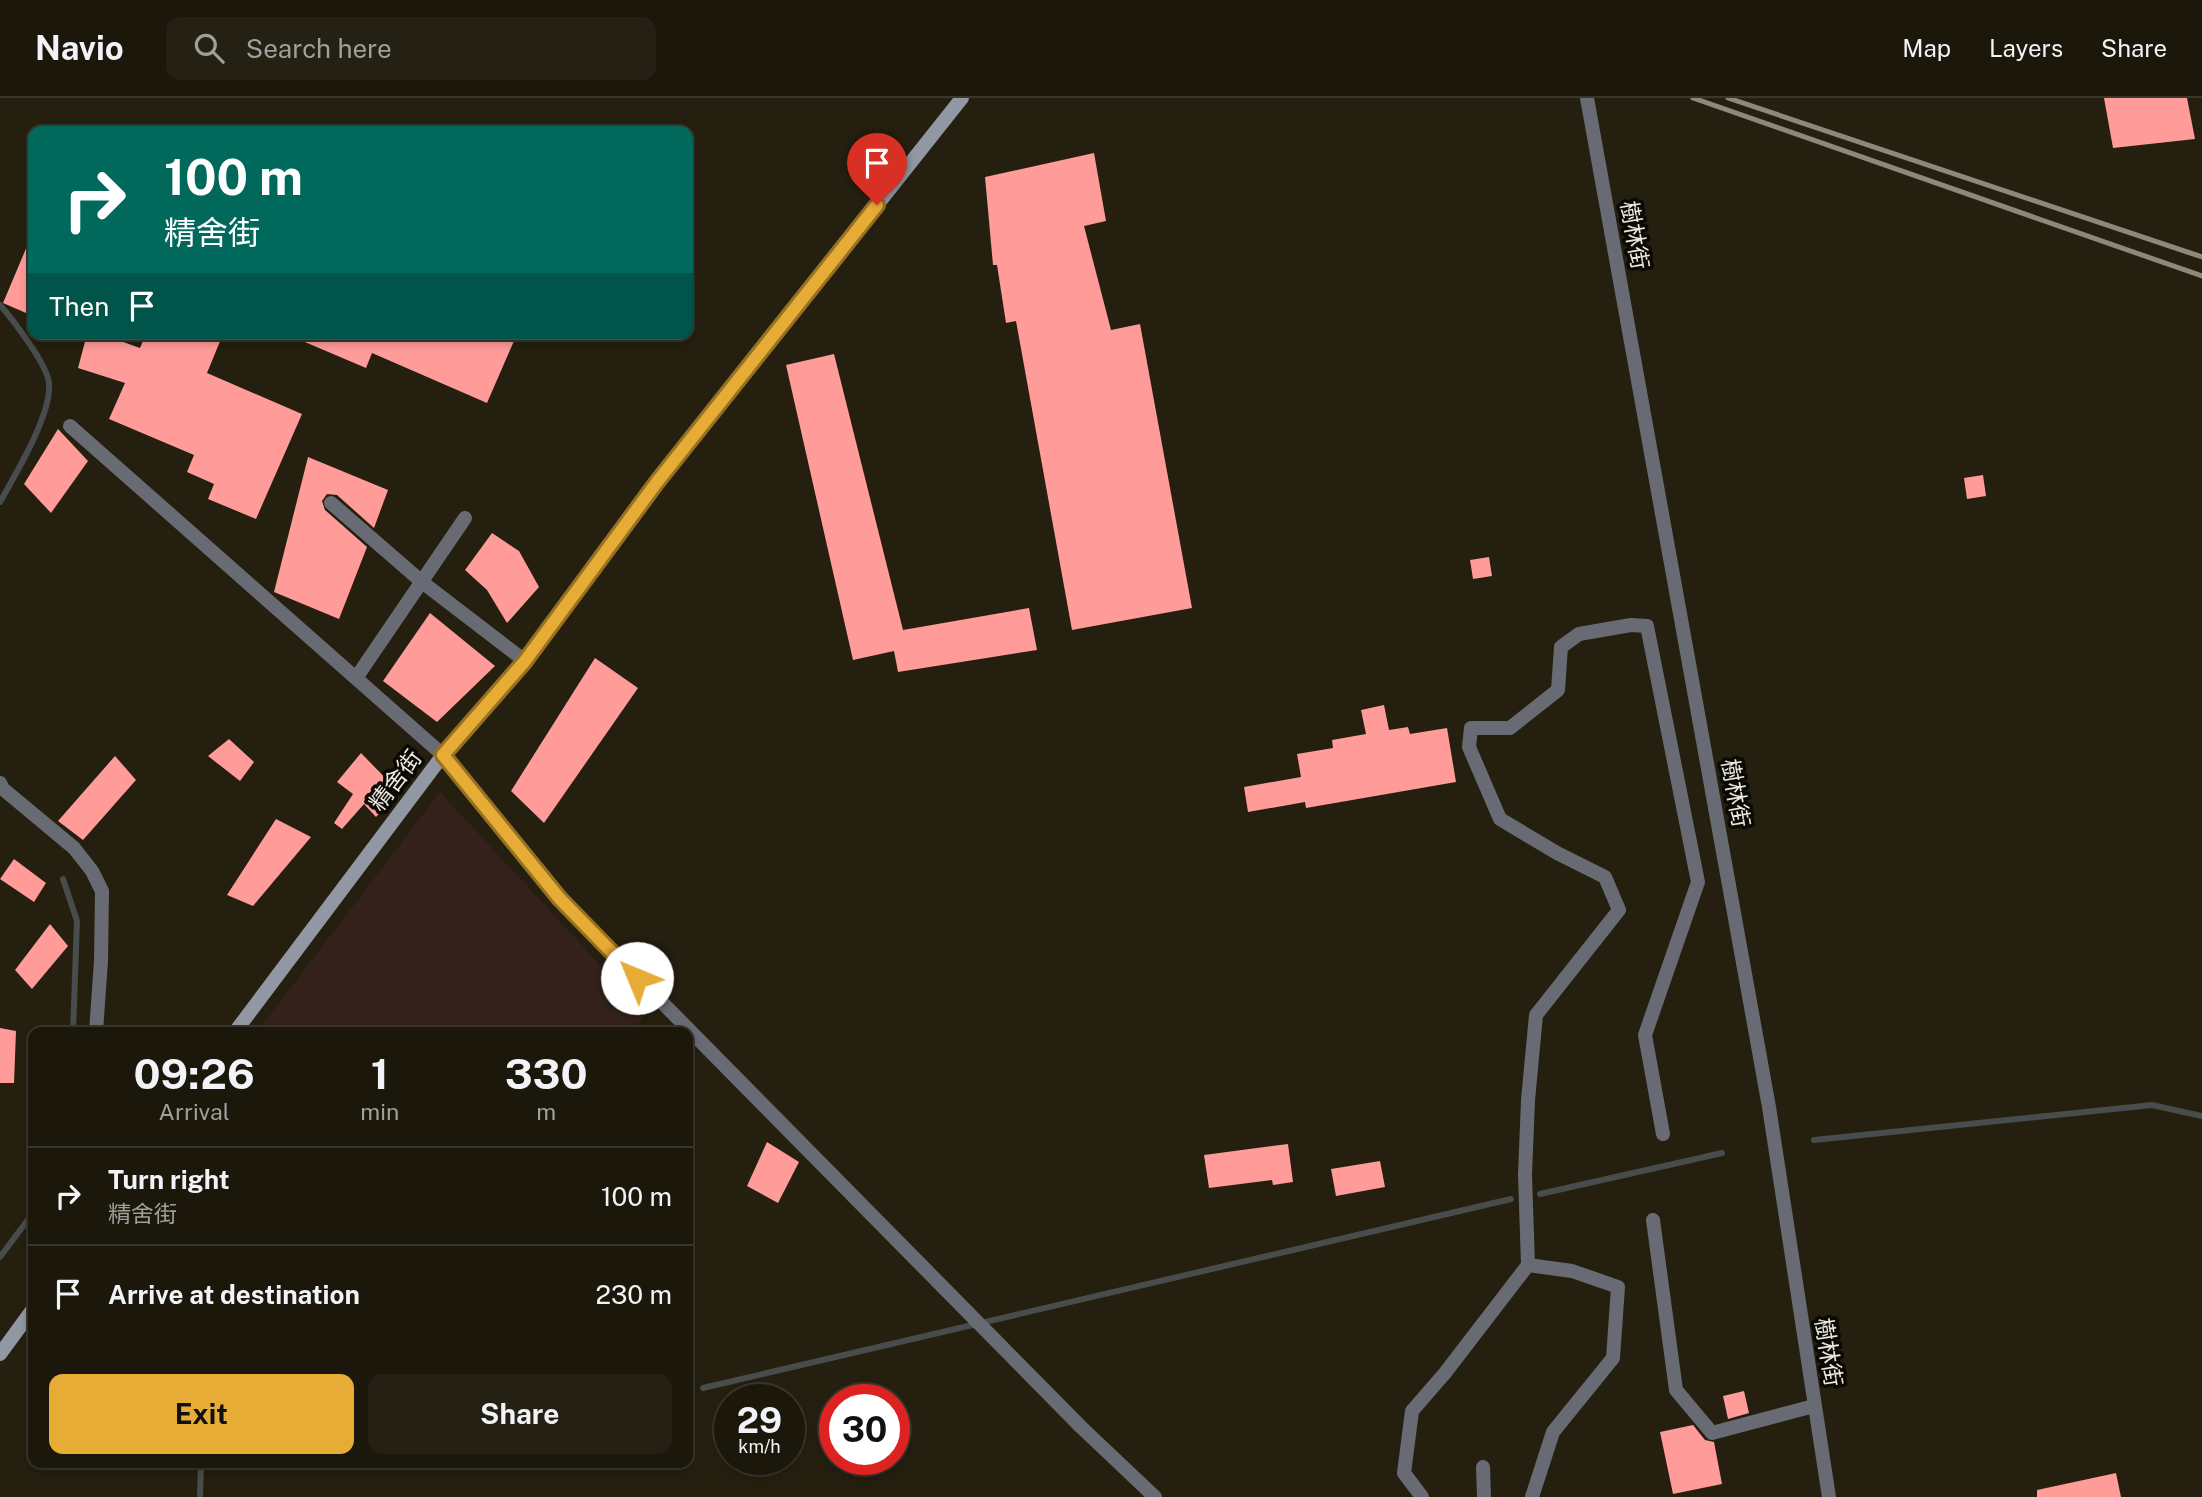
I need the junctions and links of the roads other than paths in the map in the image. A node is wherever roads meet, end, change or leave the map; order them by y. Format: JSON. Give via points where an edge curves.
{"nodes":[{"id":1,"x":962,"y":98,"type":"edge"},
{"id":2,"x":1587,"y":98,"type":"edge"},
{"id":3,"x":70,"y":426,"type":"dead end"},
{"id":4,"x":331,"y":503,"type":"dead end"},
{"id":5,"x":466,"y":518,"type":"dead end"},
{"id":6,"x":422,"y":582,"type":"junction"},
{"id":7,"x":525,"y":661,"type":"junction"},
{"id":8,"x":356,"y":678,"type":"junction"},
{"id":9,"x":443,"y":755,"type":"junction"},
{"id":10,"x":0,"y":783,"type":"edge"},
{"id":11,"x":96,"y":1027,"type":"edge"},
{"id":12,"x":238,"y":1027,"type":"edge"},
{"id":13,"x":686,"y":1027,"type":"edge"},
{"id":14,"x":693,"y":1034,"type":"edge"},
{"id":15,"x":1662,"y":1133,"type":"dead end"},
{"id":16,"x":1653,"y":1220,"type":"dead end"},
{"id":17,"x":1528,"y":1265,"type":"junction"},
{"id":18,"x":28,"y":1316,"type":"edge"},
{"id":19,"x":0,"y":1354,"type":"edge"},
{"id":20,"x":1814,"y":1406,"type":"junction"},
{"id":21,"x":1483,"y":1467,"type":"dead end"},
{"id":22,"x":1155,"y":1497,"type":"edge"},
{"id":23,"x":1422,"y":1497,"type":"edge"},
{"id":24,"x":1484,"y":1497,"type":"edge"},
{"id":25,"x":1532,"y":1497,"type":"edge"},
{"id":26,"x":1829,"y":1497,"type":"edge"}],
"edges":[{"from":1,"to":7,"type":"street","name":"精舍街","via":[[657,482]]},
{"from":2,"to":20,"type":"street","name":"樹林街","via":[[1769,1107]]},
{"from":3,"to":8,"type":"street"},
{"from":4,"to":6,"type":"street"},
{"from":5,"to":6,"type":"street"},
{"from":6,"to":7,"type":"street"},
{"from":6,"to":8,"type":"street"},
{"from":7,"to":9,"type":"street","name":"精舍街"},
{"from":8,"to":9,"type":"street"},
{"from":9,"to":12,"type":"street","name":"精舍街"},
{"from":9,"to":13,"type":"street","via":[[560,899]]},
{"from":10,"to":11,"type":"street","via":[[74,848],[102,891]]},
{"from":14,"to":22,"type":"street"},
{"from":15,"to":17,"type":"street","via":[[1645,1035],[1698,882],[1647,626],[1631,625],[1579,634],[1561,647],[1558,690],[1510,728],[1471,728],[1469,747],[1500,818],[1605,877],[1619,910],[1536,1015],[1525,1175]]},
{"from":16,"to":20,"type":"street","via":[[1676,1390],[1712,1433]]},
{"from":17,"to":23,"type":"street","via":[[1412,1411],[1404,1473]]},
{"from":17,"to":25,"type":"street","via":[[1572,1272],[1618,1287],[1613,1358],[1553,1432]]},
{"from":18,"to":19,"type":"street"},
{"from":20,"to":26,"type":"street","name":"樹林街"},
{"from":21,"to":24,"type":"street"}]}
